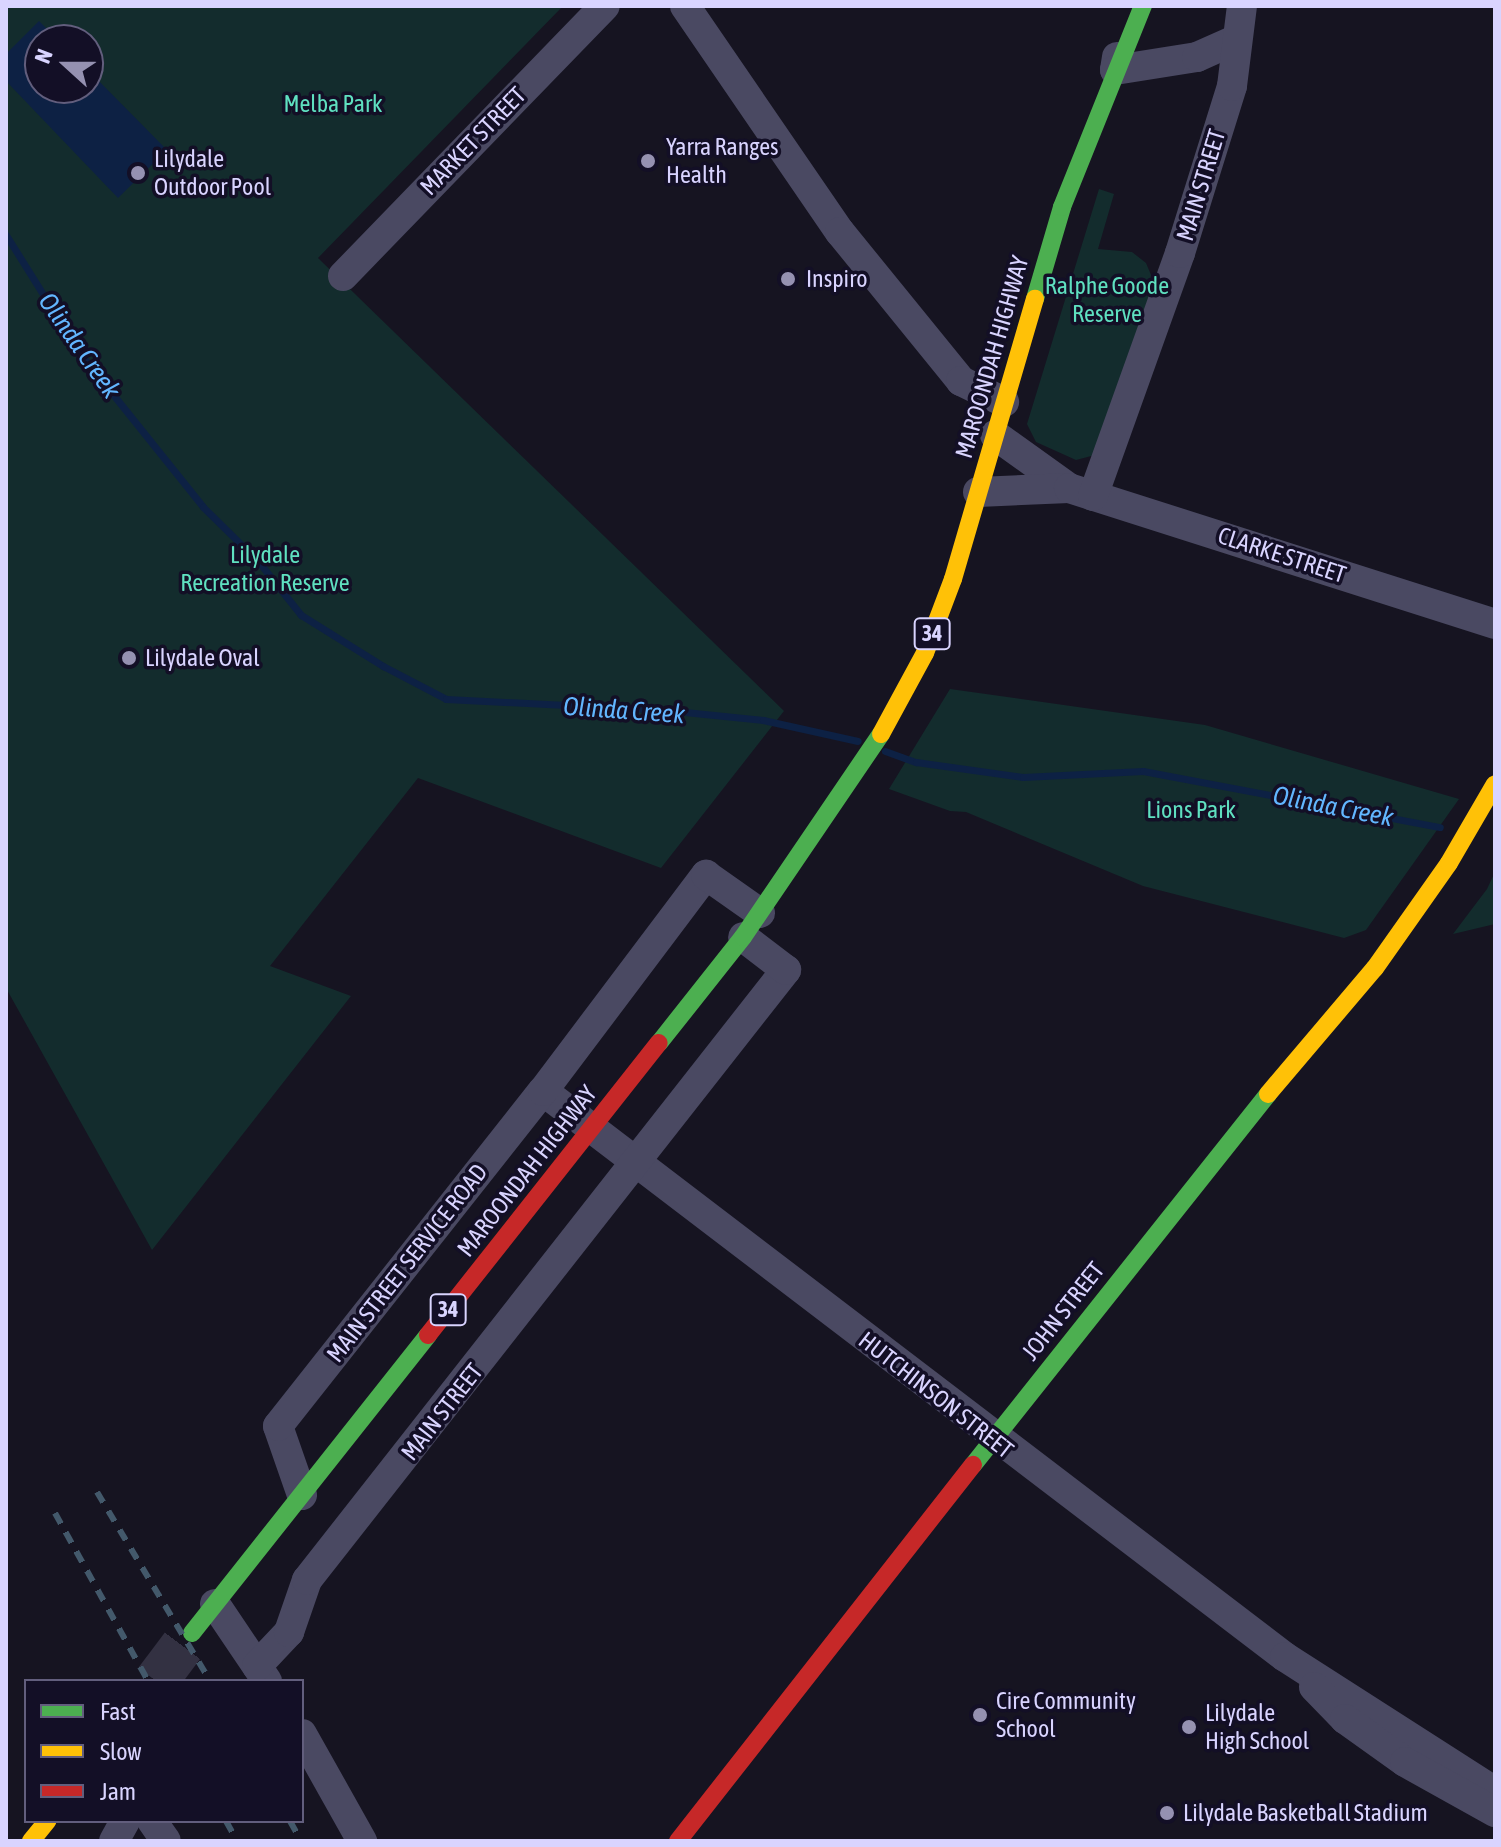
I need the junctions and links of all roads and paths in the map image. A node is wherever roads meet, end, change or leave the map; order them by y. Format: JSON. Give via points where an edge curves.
{"nodes":[{"id":1,"x":605,"y":6,"type":"edge"},
{"id":2,"x":685,"y":6,"type":"edge"},
{"id":3,"x":1124,"y":6,"type":"edge"},
{"id":4,"x":1143,"y":6,"type":"edge"},
{"id":5,"x":1242,"y":6,"type":"edge"},
{"id":6,"x":1235,"y":40,"type":"junction"},
{"id":7,"x":1115,"y":70,"type":"junction"},
{"id":8,"x":343,"y":276,"type":"dead end"},
{"id":9,"x":1004,"y":402,"type":"junction"},
{"id":10,"x":995,"y":435,"type":"junction"},
{"id":11,"x":978,"y":492,"type":"junction"},
{"id":12,"x":1081,"y":492,"type":"junction"},
{"id":13,"x":1495,"y":624,"type":"edge"},
{"id":14,"x":1495,"y":784,"type":"edge"},
{"id":15,"x":760,"y":913,"type":"junction"},
{"id":16,"x":736,"y":945,"type":"junction"},
{"id":17,"x":543,"y":1091,"type":"junction"},
{"id":18,"x":593,"y":1126,"type":"junction"},
{"id":19,"x":637,"y":1160,"type":"junction"},
{"id":20,"x":993,"y":1439,"type":"junction"},
{"id":21,"x":302,"y":1495,"type":"junction"},
{"id":22,"x":215,"y":1604,"type":"junction"},
{"id":23,"x":192,"y":1633,"type":"tunnel mouth"},
{"id":24,"x":262,"y":1674,"type":"edge"},
{"id":25,"x":304,"y":1738,"type":"edge"},
{"id":26,"x":1410,"y":1752,"type":"junction"},
{"id":27,"x":1495,"y":1792,"type":"edge"},
{"id":28,"x":1495,"y":1812,"type":"edge"},
{"id":29,"x":45,"y":1823,"type":"edge"},
{"id":30,"x":124,"y":1823,"type":"edge"},
{"id":31,"x":153,"y":1823,"type":"edge"},
{"id":32,"x":31,"y":1841,"type":"edge"},
{"id":33,"x":114,"y":1841,"type":"edge"},
{"id":34,"x":166,"y":1841,"type":"edge"},
{"id":35,"x":362,"y":1841,"type":"edge"},
{"id":36,"x":678,"y":1841,"type":"edge"}],
"edges":[{"from":1,"to":8,"type":"street","name":"MARKET STREET"},
{"from":2,"to":9,"type":"street","via":[[840,232],[961,381]]},
{"from":3,"to":7,"type":"street"},
{"from":4,"to":7,"type":"main road","name":"MAROONDAH HIGHWAY","number":"34"},
{"from":5,"to":6,"type":"street","name":"MAIN STREET"},
{"from":6,"to":7,"type":"street","via":[[1197,57]]},
{"from":6,"to":12,"type":"street","name":"MAIN STREET","via":[[1235,75],[1184,240]]},
{"from":7,"to":9,"type":"main road","name":"MAROONDAH HIGHWAY","number":"34","via":[[1062,207]]},
{"from":9,"to":10,"type":"main road","name":"MAROONDAH HIGHWAY","number":"34"},
{"from":10,"to":11,"type":"main road","name":"MAROONDAH HIGHWAY","number":"34"},
{"from":10,"to":12,"type":"street","name":"CLARKE STREET"},
{"from":11,"to":12,"type":"street","name":"CLARKE STREET"},
{"from":11,"to":15,"type":"main road","name":"MAROONDAH HIGHWAY","number":"34","via":[[925,653],[889,722]]},
{"from":12,"to":13,"type":"street","name":"CLARKE STREET"},
{"from":14,"to":20,"type":"main road","name":"JOHN STREET","via":[[1375,968],[1204,1169]]},
{"from":15,"to":16,"type":"main road","name":"MAROONDAH HIGHWAY","number":"34"},
{"from":15,"to":17,"type":"street","via":[[706,875]]},
{"from":16,"to":18,"type":"main road","name":"MAROONDAH HIGHWAY","number":"34"},
{"from":16,"to":19,"type":"street","via":[[786,970]]},
{"from":17,"to":18,"type":"street"},
{"from":17,"to":21,"type":"street","name":"MAIN STREET SERVICE ROAD","via":[[278,1426]]},
{"from":18,"to":19,"type":"street","name":"HUTCHINSON STREET"},
{"from":18,"to":21,"type":"main road","name":"MAROONDAH HIGHWAY","number":"34"},
{"from":19,"to":20,"type":"street","name":"HUTCHINSON STREET"},
{"from":19,"to":24,"type":"street","name":"MAIN STREET","via":[[307,1580],[289,1632]]},
{"from":20,"to":26,"type":"street","name":"HUTCHINSON STREET","via":[[1285,1657],[1345,1719]]},
{"from":20,"to":36,"type":"main road","name":"JOHN STREET"},
{"from":21,"to":22,"type":"main road","name":"MAROONDAH HIGHWAY","number":"34"},
{"from":22,"to":23,"type":"main road","name":"MAROONDAH HIGHWAY","number":"34"},
{"from":22,"to":24,"type":"street"},
{"from":25,"to":35,"type":"street"},
{"from":26,"to":27,"type":"street","name":"HUTCHINSON STREET"},
{"from":26,"to":28,"type":"street","name":"HUTCHINSON STREET"},
{"from":29,"to":32,"type":"main road"},
{"from":30,"to":33,"type":"street"},
{"from":31,"to":34,"type":"street"}]}
